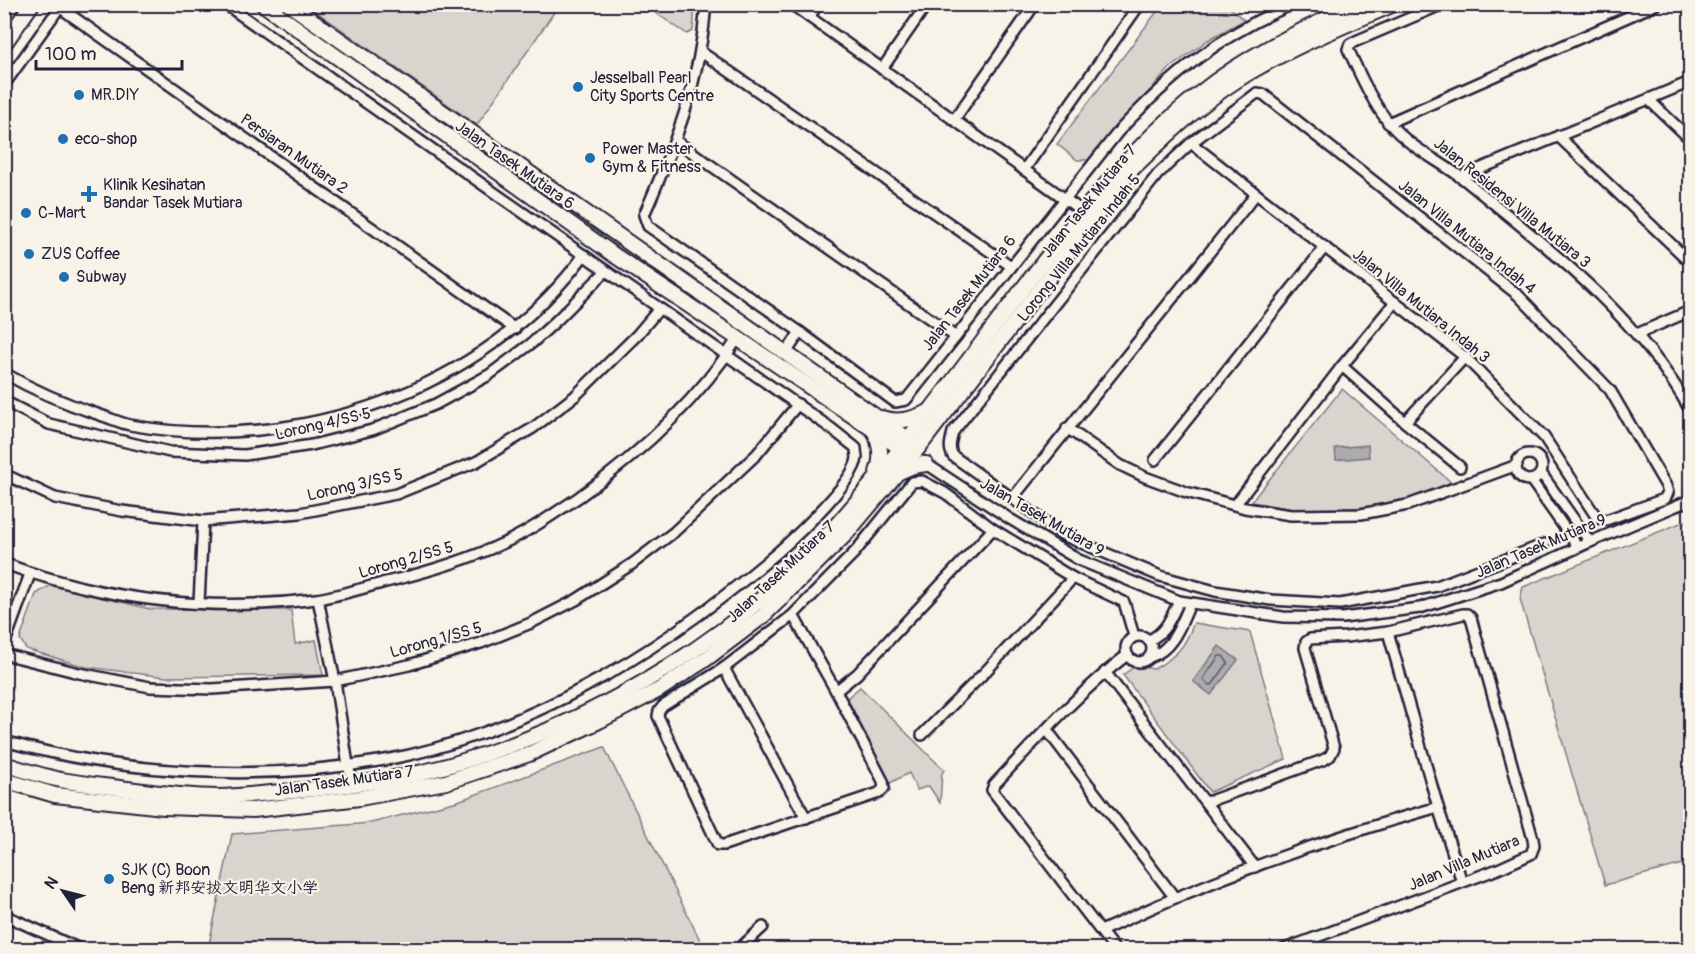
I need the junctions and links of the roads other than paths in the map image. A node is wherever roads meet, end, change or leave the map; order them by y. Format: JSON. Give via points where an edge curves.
{"nodes":[{"id":1,"x":12,"y":4,"type":"edge"},
{"id":2,"x":32,"y":4,"type":"edge"},
{"id":3,"x":263,"y":4,"type":"edge"},
{"id":4,"x":289,"y":4,"type":"edge"},
{"id":5,"x":706,"y":4,"type":"edge"},
{"id":6,"x":790,"y":4,"type":"edge"},
{"id":7,"x":818,"y":4,"type":"edge"},
{"id":8,"x":927,"y":4,"type":"edge"},
{"id":9,"x":1035,"y":4,"type":"edge"},
{"id":10,"x":1140,"y":4,"type":"edge"},
{"id":11,"x":1293,"y":4,"type":"edge"},
{"id":12,"x":1358,"y":4,"type":"edge"},
{"id":13,"x":1394,"y":4,"type":"edge"},
{"id":14,"x":1443,"y":4,"type":"edge"},
{"id":15,"x":1657,"y":4,"type":"edge"},
{"id":16,"x":59,"y":6,"type":"edge"},
{"id":17,"x":229,"y":6,"type":"edge"},
{"id":18,"x":4,"y":16,"type":"edge"},
{"id":19,"x":809,"y":17,"type":"junction"},
{"id":20,"x":4,"y":44,"type":"edge"},
{"id":21,"x":701,"y":52,"type":"junction"},
{"id":22,"x":367,"y":58,"type":"junction"},
{"id":23,"x":882,"y":69,"type":"junction"},
{"id":24,"x":357,"y":72,"type":"junction"},
{"id":25,"x":1690,"y":82,"type":"edge"},
{"id":26,"x":4,"y":85,"type":"edge"},
{"id":27,"x":1257,"y":93,"type":"joint"},
{"id":28,"x":1649,"y":100,"type":"junction"},
{"id":29,"x":954,"y":120,"type":"junction"},
{"id":30,"x":1389,"y":123,"type":"junction"},
{"id":31,"x":1558,"y":136,"type":"junction"},
{"id":32,"x":1690,"y":139,"type":"edge"},
{"id":33,"x":676,"y":141,"type":"junction"},
{"id":34,"x":1191,"y":143,"type":"junction"},
{"id":35,"x":473,"y":155,"type":"junction"},
{"id":36,"x":1024,"y":170,"type":"junction"},
{"id":37,"x":462,"y":171,"type":"junction"},
{"id":38,"x":1460,"y":177,"type":"junction"},
{"id":39,"x":1256,"y":194,"type":"junction"},
{"id":40,"x":1066,"y":199,"type":"junction"},
{"id":41,"x":1082,"y":211,"type":"junction"},
{"id":42,"x":1325,"y":247,"type":"junction"},
{"id":43,"x":584,"y":255,"type":"junction"},
{"id":44,"x":1690,"y":262,"type":"edge"},
{"id":45,"x":1011,"y":266,"type":"junction"},
{"id":46,"x":606,"y":271,"type":"junction"},
{"id":47,"x":1395,"y":302,"type":"junction"},
{"id":48,"x":659,"y":309,"type":"junction"},
{"id":49,"x":1690,"y":311,"type":"edge"},
{"id":50,"x":515,"y":329,"type":"junction"},
{"id":51,"x":800,"y":332,"type":"junction"},
{"id":52,"x":1637,"y":334,"type":"junction"},
{"id":53,"x":956,"y":337,"type":"junction"},
{"id":54,"x":738,"y":338,"type":"junction"},
{"id":55,"x":786,"y":353,"type":"junction"},
{"id":56,"x":727,"y":356,"type":"junction"},
{"id":57,"x":1465,"y":357,"type":"junction"},
{"id":58,"x":1342,"y":366,"type":"junction"},
{"id":59,"x":4,"y":373,"type":"edge"},
{"id":60,"x":4,"y":401,"type":"edge"},
{"id":61,"x":798,"y":404,"type":"junction"},
{"id":62,"x":1689,"y":405,"type":"edge"},
{"id":63,"x":929,"y":412,"type":"junction"},
{"id":64,"x":1404,"y":422,"type":"junction"},
{"id":65,"x":875,"y":423,"type":"junction"},
{"id":66,"x":1067,"y":428,"type":"junction"},
{"id":67,"x":930,"y":433,"type":"junction"},
{"id":68,"x":910,"y":447,"type":"junction"},
{"id":69,"x":1550,"y":448,"type":"junction"},
{"id":70,"x":1539,"y":459,"type":"junction"},
{"id":71,"x":1155,"y":460,"type":"dead end"},
{"id":72,"x":929,"y":464,"type":"junction"},
{"id":73,"x":1517,"y":465,"type":"junction"},
{"id":74,"x":1460,"y":467,"type":"dead end"},
{"id":75,"x":897,"y":473,"type":"junction"},
{"id":76,"x":1540,"y":473,"type":"junction"},
{"id":77,"x":4,"y":474,"type":"edge"},
{"id":78,"x":1531,"y":480,"type":"junction"},
{"id":79,"x":872,"y":482,"type":"junction"},
{"id":80,"x":1668,"y":493,"type":"joint"},
{"id":81,"x":1012,"y":499,"type":"junction"},
{"id":82,"x":1690,"y":500,"type":"edge"},
{"id":83,"x":1235,"y":505,"type":"junction"},
{"id":84,"x":203,"y":521,"type":"junction"},
{"id":85,"x":993,"y":529,"type":"junction"},
{"id":86,"x":1590,"y":542,"type":"junction"},
{"id":87,"x":1545,"y":544,"type":"dead end"},
{"id":88,"x":1578,"y":547,"type":"junction"},
{"id":89,"x":4,"y":563,"type":"edge"},
{"id":90,"x":30,"y":574,"type":"junction"},
{"id":91,"x":1073,"y":578,"type":"junction"},
{"id":92,"x":318,"y":599,"type":"junction"},
{"id":93,"x":1179,"y":601,"type":"junction"},
{"id":94,"x":199,"y":603,"type":"junction"},
{"id":95,"x":1190,"y":604,"type":"junction"},
{"id":96,"x":793,"y":615,"type":"junction"},
{"id":97,"x":1388,"y":632,"type":"junction"},
{"id":98,"x":1134,"y":636,"type":"junction"},
{"id":99,"x":1149,"y":640,"type":"junction"},
{"id":100,"x":4,"y":645,"type":"edge"},
{"id":101,"x":4,"y":654,"type":"edge"},
{"id":102,"x":1127,"y":655,"type":"junction"},
{"id":103,"x":1150,"y":657,"type":"junction"},
{"id":104,"x":724,"y":668,"type":"junction"},
{"id":105,"x":1105,"y":672,"type":"junction"},
{"id":106,"x":335,"y":681,"type":"junction"},
{"id":107,"x":836,"y":691,"type":"junction"},
{"id":108,"x":1047,"y":730,"type":"junction"},
{"id":109,"x":922,"y":735,"type":"dead end"},
{"id":110,"x":4,"y":741,"type":"edge"},
{"id":111,"x":4,"y":764,"type":"edge"},
{"id":112,"x":348,"y":765,"type":"junction"},
{"id":113,"x":4,"y":780,"type":"edge"},
{"id":114,"x":353,"y":785,"type":"junction"},
{"id":115,"x":1207,"y":802,"type":"junction"},
{"id":116,"x":1438,"y":807,"type":"junction"},
{"id":117,"x":806,"y":818,"type":"junction"},
{"id":118,"x":1255,"y":867,"type":"junction"},
{"id":119,"x":1462,"y":882,"type":"junction"},
{"id":120,"x":1175,"y":898,"type":"junction"},
{"id":121,"x":4,"y":915,"type":"edge"},
{"id":122,"x":763,"y":927,"type":"dead end"},
{"id":123,"x":1101,"y":931,"type":"junction"},
{"id":124,"x":82,"y":950,"type":"edge"},
{"id":125,"x":738,"y":950,"type":"edge"},
{"id":126,"x":1115,"y":950,"type":"edge"},
{"id":127,"x":1282,"y":950,"type":"edge"}],
"edges":[{"from":1,"to":18,"type":"street"},
{"from":2,"to":20,"type":"street"},
{"from":3,"to":24,"type":"street","name":"Jalan Tasek Mutiara 6"},
{"from":4,"to":22,"type":"street","name":"Jalan Tasek Mutiara 6"},
{"from":5,"to":21,"type":"street"},
{"from":6,"to":19,"type":"street"},
{"from":7,"to":19,"type":"street"},
{"from":8,"to":23,"type":"street"},
{"from":9,"to":29,"type":"street"},
{"from":10,"to":36,"type":"street"},
{"from":11,"to":40,"type":"street","name":"Jalan Tasek Mutiara 6","via":[[1223,39],[1150,97]]},
{"from":12,"to":41,"type":"street","via":[[1272,45],[1197,94],[1130,156]]},
{"from":13,"to":67,"type":"street","name":"Jalan Tasek Mutiara 7","via":[[1271,61],[1236,81],[1170,132],[1132,169]]},
{"from":14,"to":30,"type":"street","name":"Jalan Residensi Villa Mutiara 3","via":[[1350,44],[1348,49]]},
{"from":15,"to":30,"type":"street"},
{"from":16,"to":26,"type":"street"},
{"from":16,"to":50,"type":"street","name":"Persiaran Mutiara 2"},
{"from":17,"to":37,"type":"street","name":"Jalan Tasek Mutiara 7"},
{"from":19,"to":23,"type":"street"},
{"from":21,"to":33,"type":"street"},
{"from":21,"to":45,"type":"street"},
{"from":22,"to":24,"type":"street"},
{"from":22,"to":55,"type":"street","name":"Jalan Tasek Mutiara 6"},
{"from":23,"to":29,"type":"street"},
{"from":24,"to":35,"type":"street","name":"Jalan Tasek Mutiara 6"},
{"from":25,"to":28,"type":"street"},
{"from":27,"to":34,"type":"street","name":"Lorong Villa Mutiara Indah 5"},
{"from":27,"to":80,"type":"street","name":"Jalan Villa Mutiara Indah 4","via":[[1518,295],[1610,390]]},
{"from":28,"to":31,"type":"street"},
{"from":28,"to":32,"type":"street"},
{"from":29,"to":36,"type":"street"},
{"from":30,"to":38,"type":"street","name":"Jalan Residensi Villa Mutiara 3"},
{"from":31,"to":38,"type":"street"},
{"from":31,"to":44,"type":"street"},
{"from":33,"to":51,"type":"street","name":"Jalan Tasek Mutiara 6","via":[[644,215],[648,226]]},
{"from":33,"to":53,"type":"street"},
{"from":34,"to":39,"type":"street","name":"Jalan Villa Mutiara Indah 3"},
{"from":34,"to":81,"type":"street","name":"Lorong Villa Mutiara Indah 5","via":[[1132,204],[953,432],[953,456]]},
{"from":35,"to":37,"type":"street"},
{"from":35,"to":54,"type":"street","name":"Jalan Tasek Mutiara 6"},
{"from":36,"to":40,"type":"street"},
{"from":37,"to":43,"type":"street","name":"Jalan Tasek Mutiara 7"},
{"from":38,"to":52,"type":"street","name":"Jalan Residensi Villa Mutiara 3","via":[[1547,246]]},
{"from":39,"to":42,"type":"street","name":"Jalan Villa Mutiara Indah 3"},
{"from":39,"to":66,"type":"street"},
{"from":40,"to":41,"type":"street"},
{"from":40,"to":45,"type":"street","name":"Jalan Tasek Mutiara 6"},
{"from":41,"to":63,"type":"street"},
{"from":42,"to":47,"type":"street","name":"Jalan Villa Mutiara Indah 3"},
{"from":42,"to":71,"type":"street"},
{"from":43,"to":46,"type":"street","name":"Jalan Tasek Mutiara 7"},
{"from":43,"to":50,"type":"street","via":[[552,294]]},
{"from":45,"to":53,"type":"street","name":"Jalan Tasek Mutiara 6"},
{"from":46,"to":48,"type":"street","name":"Jalan Tasek Mutiara 7"},
{"from":46,"to":60,"type":"street","name":"Lorong 4/SS 5","via":[[532,343],[489,375],[436,404],[372,430],[312,445],[245,455],[170,452],[49,424]]},
{"from":47,"to":57,"type":"street","name":"Jalan Villa Mutiara Indah 3"},
{"from":47,"to":58,"type":"street"},
{"from":48,"to":56,"type":"street","name":"Jalan Tasek Mutiara 7"},
{"from":48,"to":84,"type":"street","name":"Lorong 3/SS 5","via":[[575,396],[533,428],[476,462],[396,494],[300,513]]},
{"from":49,"to":52,"type":"street"},
{"from":50,"to":59,"type":"street","via":[[421,386],[366,408],[255,430],[184,432],[128,424],[62,403]]},
{"from":51,"to":53,"type":"street","name":"Jalan Tasek Mutiara 6","via":[[895,402],[906,400]]},
{"from":51,"to":55,"type":"street"},
{"from":52,"to":62,"type":"street","name":"Jalan Residensi Villa Mutiara 3"},
{"from":54,"to":56,"type":"street","name":"Lorong 2/SS 5"},
{"from":54,"to":65,"type":"street","name":"Jalan Tasek Mutiara 6"},
{"from":55,"to":65,"type":"street","name":"Jalan Tasek Mutiara 6"},
{"from":56,"to":61,"type":"street","name":"Jalan Tasek Mutiara 7"},
{"from":56,"to":92,"type":"street","name":"Lorong 2/SS 5","via":[[639,450],[545,521],[472,557]]},
{"from":57,"to":64,"type":"street"},
{"from":57,"to":69,"type":"street","name":"Jalan Villa Mutiara Indah 3","via":[[1544,437]]},
{"from":58,"to":64,"type":"street"},
{"from":58,"to":83,"type":"street"},
{"from":61,"to":106,"type":"street","name":"Lorong 1/SS 5","via":[[757,454],[674,532],[576,600],[482,644]]},
{"from":61,"to":112,"type":"street","name":"Jalan Tasek Mutiara 7","via":[[856,448],[853,469],[837,492],[784,548],[727,595],[666,639],[539,710],[439,746]]},
{"from":63,"to":65,"type":"street","via":[[907,421]]},
{"from":63,"to":68,"type":"street"},
{"from":64,"to":74,"type":"street"},
{"from":65,"to":68,"type":"street","name":"Jalan Tasek Mutiara 6"},
{"from":65,"to":79,"type":"street","via":[[881,455]]},
{"from":66,"to":81,"type":"street"},
{"from":66,"to":83,"type":"street","via":[[1120,465],[1145,477]]},
{"from":67,"to":68,"type":"street","name":"Jalan Tasek Mutiara 7"},
{"from":67,"to":72,"type":"street","via":[[926,446]]},
{"from":68,"to":72,"type":"street","name":"Jalan Tasek Mutiara 9"},
{"from":68,"to":75,"type":"street","name":"Jalan Tasek Mutiara 7"},
{"from":68,"to":79,"type":"street","name":"Jalan Tasek Mutiara 7"},
{"from":69,"to":70,"type":"street"},
{"from":69,"to":80,"type":"street","name":"Jalan Villa Mutiara Indah 3","via":[[1597,518],[1606,520],[1633,511],[1664,499]]},
{"from":70,"to":73,"type":"street","via":[[1524,456]]},
{"from":70,"to":76,"type":"street"},
{"from":72,"to":75,"type":"street"},
{"from":72,"to":93,"type":"street","name":"Jalan Tasek Mutiara 9","via":[[1079,560]]},
{"from":73,"to":78,"type":"street","via":[[1520,476]]},
{"from":73,"to":83,"type":"street","via":[[1408,505],[1361,514],[1292,515]]},
{"from":75,"to":113,"type":"street","name":"Jalan Tasek Mutiara 7","via":[[822,560],[763,616],[659,690],[529,754],[446,782],[379,795],[253,810],[100,801],[55,795]]},
{"from":76,"to":78,"type":"street"},
{"from":76,"to":86,"type":"street"},
{"from":77,"to":84,"type":"street","name":"Lorong 3/SS 5","via":[[55,498]]},
{"from":78,"to":88,"type":"street"},
{"from":79,"to":114,"type":"street","name":"Jalan Tasek Mutiara 7","via":[[789,576],[690,653],[638,686],[572,720],[458,763]]},
{"from":81,"to":87,"type":"street","via":[[1065,536],[1160,576],[1215,591],[1271,600],[1340,604],[1437,586]]},
{"from":82,"to":86,"type":"street","name":"Jalan Tasek Mutiara 9"},
{"from":84,"to":94,"type":"street"},
{"from":85,"to":91,"type":"street"},
{"from":85,"to":96,"type":"street","via":[[945,494],[916,480],[855,552]]},
{"from":85,"to":107,"type":"street","via":[[857,674]]},
{"from":86,"to":88,"type":"street","name":"Jalan Tasek Mutiara 9"},
{"from":88,"to":95,"type":"street","name":"Jalan Tasek Mutiara 9","via":[[1501,582],[1420,608],[1343,618],[1293,618]]},
{"from":89,"to":90,"type":"street","name":"Lorong 2/SS 5"},
{"from":90,"to":94,"type":"street","name":"Lorong 2/SS 5","via":[[153,601]]},
{"from":90,"to":100,"type":"street"},
{"from":91,"to":98,"type":"street","via":[[1124,602]]},
{"from":91,"to":109,"type":"street"},
{"from":92,"to":94,"type":"street","name":"Lorong 2/SS 5"},
{"from":92,"to":106,"type":"street"},
{"from":93,"to":95,"type":"street","name":"Jalan Tasek Mutiara 9"},
{"from":93,"to":99,"type":"street","via":[[1163,631]]},
{"from":95,"to":103,"type":"street","via":[[1171,643]]},
{"from":96,"to":104,"type":"street"},
{"from":96,"to":107,"type":"street"},
{"from":97,"to":115,"type":"street","via":[[1315,637],[1306,642],[1332,752],[1323,760]]},
{"from":97,"to":116,"type":"street"},
{"from":97,"to":119,"type":"street","name":"Jalan Villa Mutiara","via":[[1463,614],[1471,618],[1534,846],[1531,854]]},
{"from":98,"to":99,"type":"street"},
{"from":98,"to":102,"type":"street","via":[[1127,642]]},
{"from":99,"to":103,"type":"street"},
{"from":101,"to":106,"type":"street","name":"Lorong 1/SS 5","via":[[150,687],[212,689]]},
{"from":102,"to":103,"type":"street","via":[[1138,662]]},
{"from":102,"to":105,"type":"street"},
{"from":104,"to":117,"type":"street"},
{"from":104,"to":117,"type":"street","via":[[663,706],[657,716],[715,840],[724,845]]},
{"from":105,"to":108,"type":"street"},
{"from":105,"to":115,"type":"street"},
{"from":106,"to":112,"type":"street"},
{"from":107,"to":117,"type":"street","via":[[884,788]]},
{"from":108,"to":120,"type":"street"},
{"from":108,"to":123,"type":"street","via":[[992,790]]},
{"from":110,"to":112,"type":"street","name":"Jalan Tasek Mutiara 7","via":[[52,754],[157,770],[218,773]]},
{"from":111,"to":114,"type":"street","name":"Jalan Tasek Mutiara 7","via":[[58,779],[164,794],[216,797]]},
{"from":112,"to":114,"type":"street"},
{"from":115,"to":118,"type":"street"},
{"from":116,"to":118,"type":"street"},
{"from":116,"to":119,"type":"street"},
{"from":118,"to":120,"type":"street"},
{"from":119,"to":127,"type":"street","name":"Jalan Villa Mutiara"},
{"from":120,"to":123,"type":"street"},
{"from":121,"to":124,"type":"street"},
{"from":122,"to":125,"type":"street"},
{"from":123,"to":126,"type":"street"}]}
